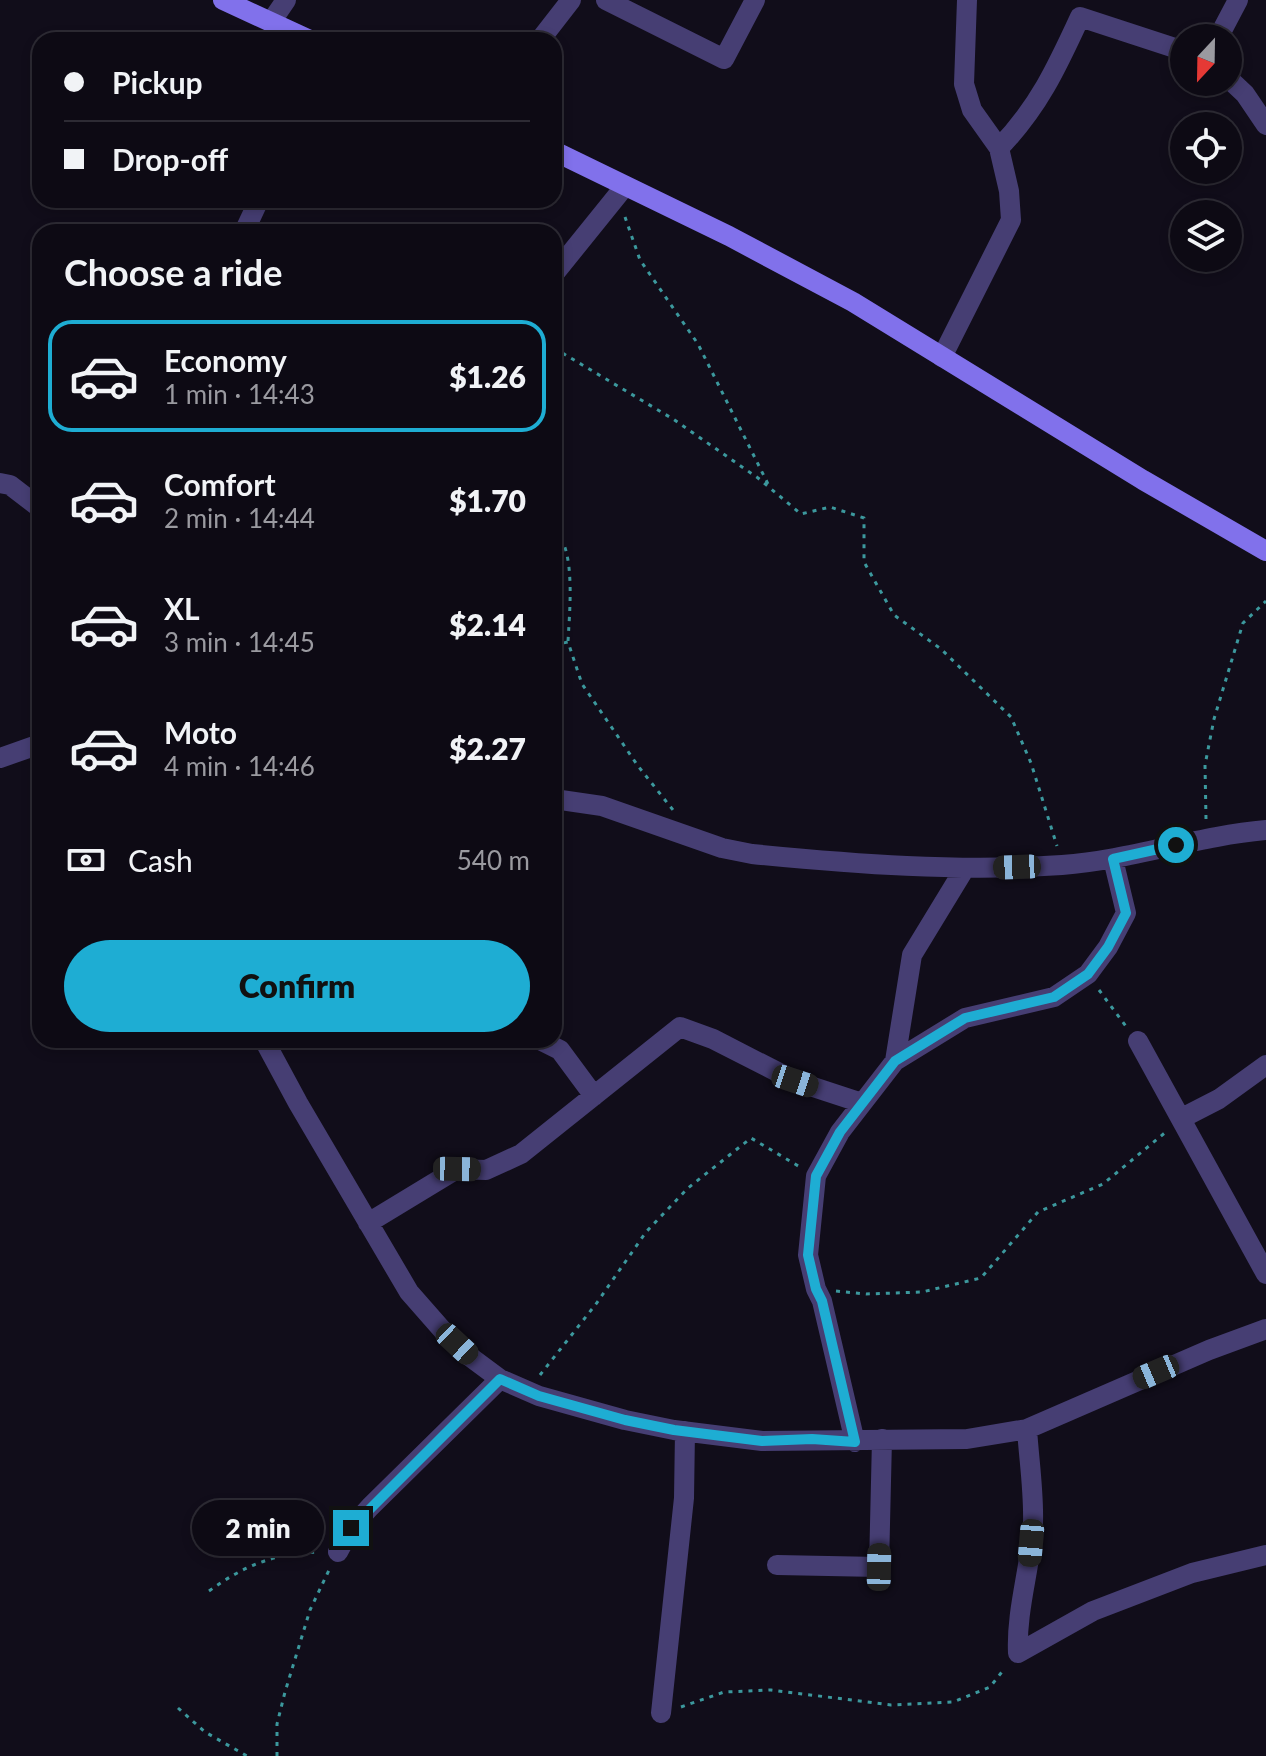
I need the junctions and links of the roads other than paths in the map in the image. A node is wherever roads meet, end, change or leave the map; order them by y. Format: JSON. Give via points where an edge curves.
{"nodes":[{"id":1,"x":223,"y":0,"type":"edge"},
{"id":2,"x":286,"y":0,"type":"edge"},
{"id":3,"x":571,"y":0,"type":"edge"},
{"id":4,"x":606,"y":0,"type":"edge"},
{"id":5,"x":755,"y":0,"type":"edge"},
{"id":6,"x":967,"y":0,"type":"edge"},
{"id":7,"x":1238,"y":0,"type":"edge"},
{"id":8,"x":271,"y":22,"type":"junction"},
{"id":9,"x":1225,"y":24,"type":"edge"},
{"id":10,"x":293,"y":32,"type":"edge"},
{"id":11,"x":546,"y":32,"type":"edge"},
{"id":12,"x":1170,"y":46,"type":"edge"},
{"id":13,"x":1242,"y":91,"type":"edge"},
{"id":14,"x":1266,"y":125,"type":"edge"},
{"id":15,"x":999,"y":148,"type":"junction"},
{"id":16,"x":562,"y":155,"type":"edge"},
{"id":17,"x":625,"y":186,"type":"junction"},
{"id":18,"x":562,"y":264,"type":"edge"},
{"id":19,"x":942,"y":357,"type":"junction"},
{"id":20,"x":0,"y":483,"type":"edge"},
{"id":21,"x":32,"y":498,"type":"edge"},
{"id":22,"x":1266,"y":551,"type":"edge"},
{"id":23,"x":32,"y":747,"type":"edge"},
{"id":24,"x":0,"y":758,"type":"edge"},
{"id":25,"x":562,"y":800,"type":"edge"},
{"id":26,"x":1266,"y":830,"type":"edge"},
{"id":27,"x":1113,"y":859,"type":"junction"},
{"id":28,"x":965,"y":868,"type":"junction"},
{"id":29,"x":1138,"y":1041,"type":"road end"},
{"id":30,"x":268,"y":1048,"type":"edge"},
{"id":31,"x":556,"y":1048,"type":"edge"},
{"id":32,"x":895,"y":1061,"type":"junction"},
{"id":33,"x":1266,"y":1065,"type":"edge"},
{"id":34,"x":594,"y":1096,"type":"junction"},
{"id":35,"x":862,"y":1103,"type":"junction"},
{"id":36,"x":1182,"y":1118,"type":"junction"},
{"id":37,"x":368,"y":1223,"type":"junction"},
{"id":38,"x":1266,"y":1274,"type":"edge"},
{"id":39,"x":1266,"y":1329,"type":"edge"},
{"id":40,"x":500,"y":1379,"type":"junction"},
{"id":41,"x":1027,"y":1429,"type":"junction"},
{"id":42,"x":685,"y":1431,"type":"junction"},
{"id":43,"x":882,"y":1439,"type":"junction"},
{"id":44,"x":855,"y":1442,"type":"junction"},
{"id":45,"x":338,"y":1552,"type":"road end"},
{"id":46,"x":1266,"y":1555,"type":"edge"},
{"id":47,"x":777,"y":1565,"type":"dead end"},
{"id":48,"x":661,"y":1713,"type":"road end"}],
"edges":[{"from":1,"to":8,"type":"main road"},
{"from":2,"to":8,"type":"street"},
{"from":3,"to":11,"type":"street"},
{"from":4,"to":5,"type":"street","via":[[724,59]]},
{"from":6,"to":15,"type":"street","via":[[964,84],[972,110]]},
{"from":7,"to":9,"type":"street"},
{"from":8,"to":10,"type":"main road"},
{"from":12,"to":15,"type":"street","via":[[1080,17],[1039,101]]},
{"from":13,"to":14,"type":"street"},
{"from":15,"to":19,"type":"street","via":[[1011,220]]},
{"from":16,"to":17,"type":"main road"},
{"from":17,"to":18,"type":"street"},
{"from":17,"to":19,"type":"main road","via":[[853,302]]},
{"from":19,"to":22,"type":"main road"},
{"from":20,"to":21,"type":"street"},
{"from":23,"to":24,"type":"street"},
{"from":25,"to":28,"type":"street","via":[[602,806],[752,854]]},
{"from":26,"to":27,"type":"street"},
{"from":27,"to":28,"type":"street"},
{"from":27,"to":32,"type":"street","via":[[1126,913],[1088,974],[1054,997],[965,1018]]},
{"from":28,"to":32,"type":"street","via":[[912,955]]},
{"from":29,"to":36,"type":"street"},
{"from":30,"to":37,"type":"street"},
{"from":31,"to":34,"type":"street"},
{"from":32,"to":35,"type":"street"},
{"from":33,"to":36,"type":"street"},
{"from":34,"to":35,"type":"street","via":[[680,1027],[795,1081]]},
{"from":34,"to":37,"type":"street","via":[[521,1154],[486,1170],[457,1169]]},
{"from":35,"to":44,"type":"street","via":[[816,1176],[808,1255]]},
{"from":36,"to":38,"type":"street"},
{"from":37,"to":40,"type":"street","via":[[409,1292],[445,1333]]},
{"from":39,"to":41,"type":"street"},
{"from":40,"to":42,"type":"street","via":[[625,1420]]},
{"from":40,"to":45,"type":"street","via":[[370,1507]]},
{"from":41,"to":43,"type":"street","via":[[967,1439]]},
{"from":41,"to":46,"type":"street","via":[[1033,1522],[1018,1653],[1107,1606],[1192,1573]]},
{"from":42,"to":44,"type":"street","via":[[762,1441]]},
{"from":42,"to":48,"type":"street","via":[[684,1498]]},
{"from":43,"to":44,"type":"street"},
{"from":43,"to":47,"type":"street","via":[[879,1567]]}]}
